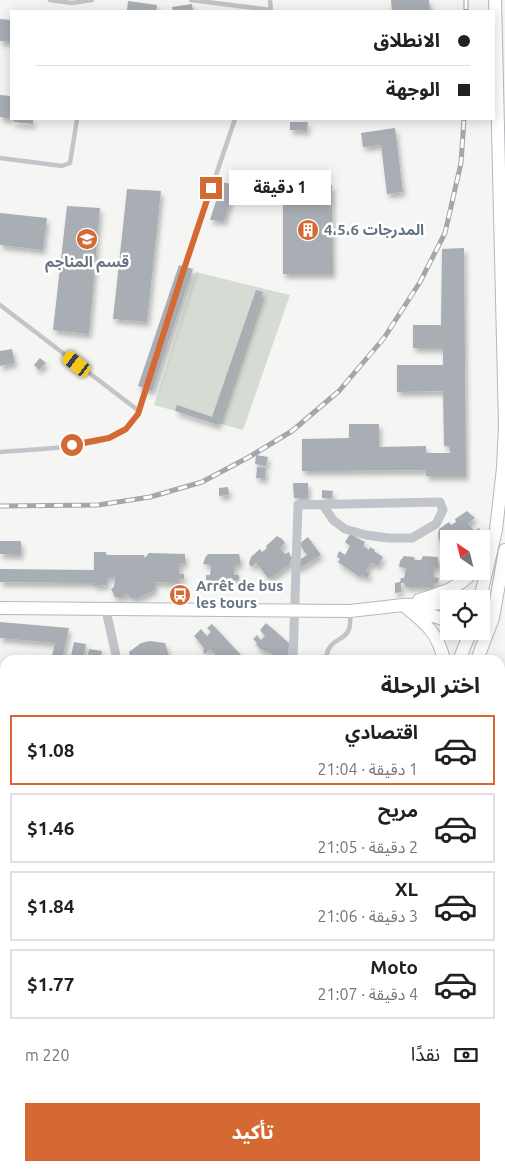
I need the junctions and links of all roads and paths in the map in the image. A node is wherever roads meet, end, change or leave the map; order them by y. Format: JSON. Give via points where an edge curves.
{"nodes":[{"id":1,"x":50,"y":0,"type":"edge"},
{"id":2,"x":92,"y":0,"type":"edge"},
{"id":3,"x":191,"y":0,"type":"edge"},
{"id":4,"x":495,"y":0,"type":"edge"},
{"id":5,"x":264,"y":10,"type":"edge"},
{"id":6,"x":77,"y":120,"type":"edge"},
{"id":7,"x":235,"y":120,"type":"edge"},
{"id":8,"x":0,"y":158,"type":"edge"},
{"id":9,"x":0,"y":305,"type":"edge"},
{"id":10,"x":139,"y":411,"type":"junction"},
{"id":11,"x":0,"y":452,"type":"edge"},
{"id":12,"x":323,"y":505,"type":"junction"},
{"id":13,"x":496,"y":530,"type":"junction"},
{"id":14,"x":490,"y":542,"type":"edge"},
{"id":15,"x":505,"y":550,"type":"edge"},
{"id":16,"x":463,"y":580,"type":"edge"},
{"id":17,"x":482,"y":590,"type":"edge"},
{"id":18,"x":499,"y":590,"type":"junction"},
{"id":19,"x":440,"y":603,"type":"edge"},
{"id":20,"x":403,"y":605,"type":"junction"},
{"id":21,"x":0,"y":608,"type":"edge"},
{"id":22,"x":490,"y":608,"type":"edge"},
{"id":23,"x":106,"y":610,"type":"junction"},
{"id":24,"x":294,"y":610,"type":"junction"},
{"id":25,"x":350,"y":611,"type":"junction"},
{"id":26,"x":440,"y":618,"type":"edge"},
{"id":27,"x":467,"y":640,"type":"edge"},
{"id":28,"x":479,"y":640,"type":"edge"},
{"id":29,"x":116,"y":655,"type":"edge"},
{"id":30,"x":293,"y":655,"type":"edge"},
{"id":31,"x":327,"y":655,"type":"edge"},
{"id":32,"x":443,"y":655,"type":"edge"},
{"id":33,"x":461,"y":655,"type":"edge"},
{"id":34,"x":478,"y":655,"type":"edge"},
{"id":35,"x":479,"y":655,"type":"edge"}],
"edges":[{"from":1,"to":2,"type":"lane","via":[[72,3]]},
{"from":3,"to":5,"type":"lane"},
{"from":4,"to":13,"type":"main road","via":[[504,426]]},
{"from":6,"to":8,"type":"lane","via":[[70,163],[62,166]]},
{"from":7,"to":10,"type":"lane"},
{"from":9,"to":10,"type":"lane"},
{"from":10,"to":11,"type":"lane","via":[[126,429],[109,438]]},
{"from":12,"to":12,"type":"street","via":[[440,502],[443,510],[436,524],[412,538],[388,538],[345,529],[333,520]]},
{"from":12,"to":24,"type":"street","via":[[298,505]]},
{"from":13,"to":14,"type":"main road"},
{"from":13,"to":17,"type":"main road"},
{"from":15,"to":18,"type":"main road"},
{"from":16,"to":20,"type":"main road","via":[[445,592]]},
{"from":18,"to":22,"type":"main road"},
{"from":18,"to":35,"type":"main road","via":[[493,618]]},
{"from":19,"to":20,"type":"main road"},
{"from":20,"to":25,"type":"main road"},
{"from":20,"to":26,"type":"main road"},
{"from":20,"to":32,"type":"main road","via":[[425,622]]},
{"from":21,"to":23,"type":"main road"},
{"from":23,"to":24,"type":"main road"},
{"from":23,"to":29,"type":"street"},
{"from":24,"to":25,"type":"main road"},
{"from":24,"to":30,"type":"street"},
{"from":25,"to":31,"type":"lane","via":[[350,629],[334,642]]},
{"from":27,"to":33,"type":"main road"},
{"from":28,"to":34,"type":"main road"}]}
